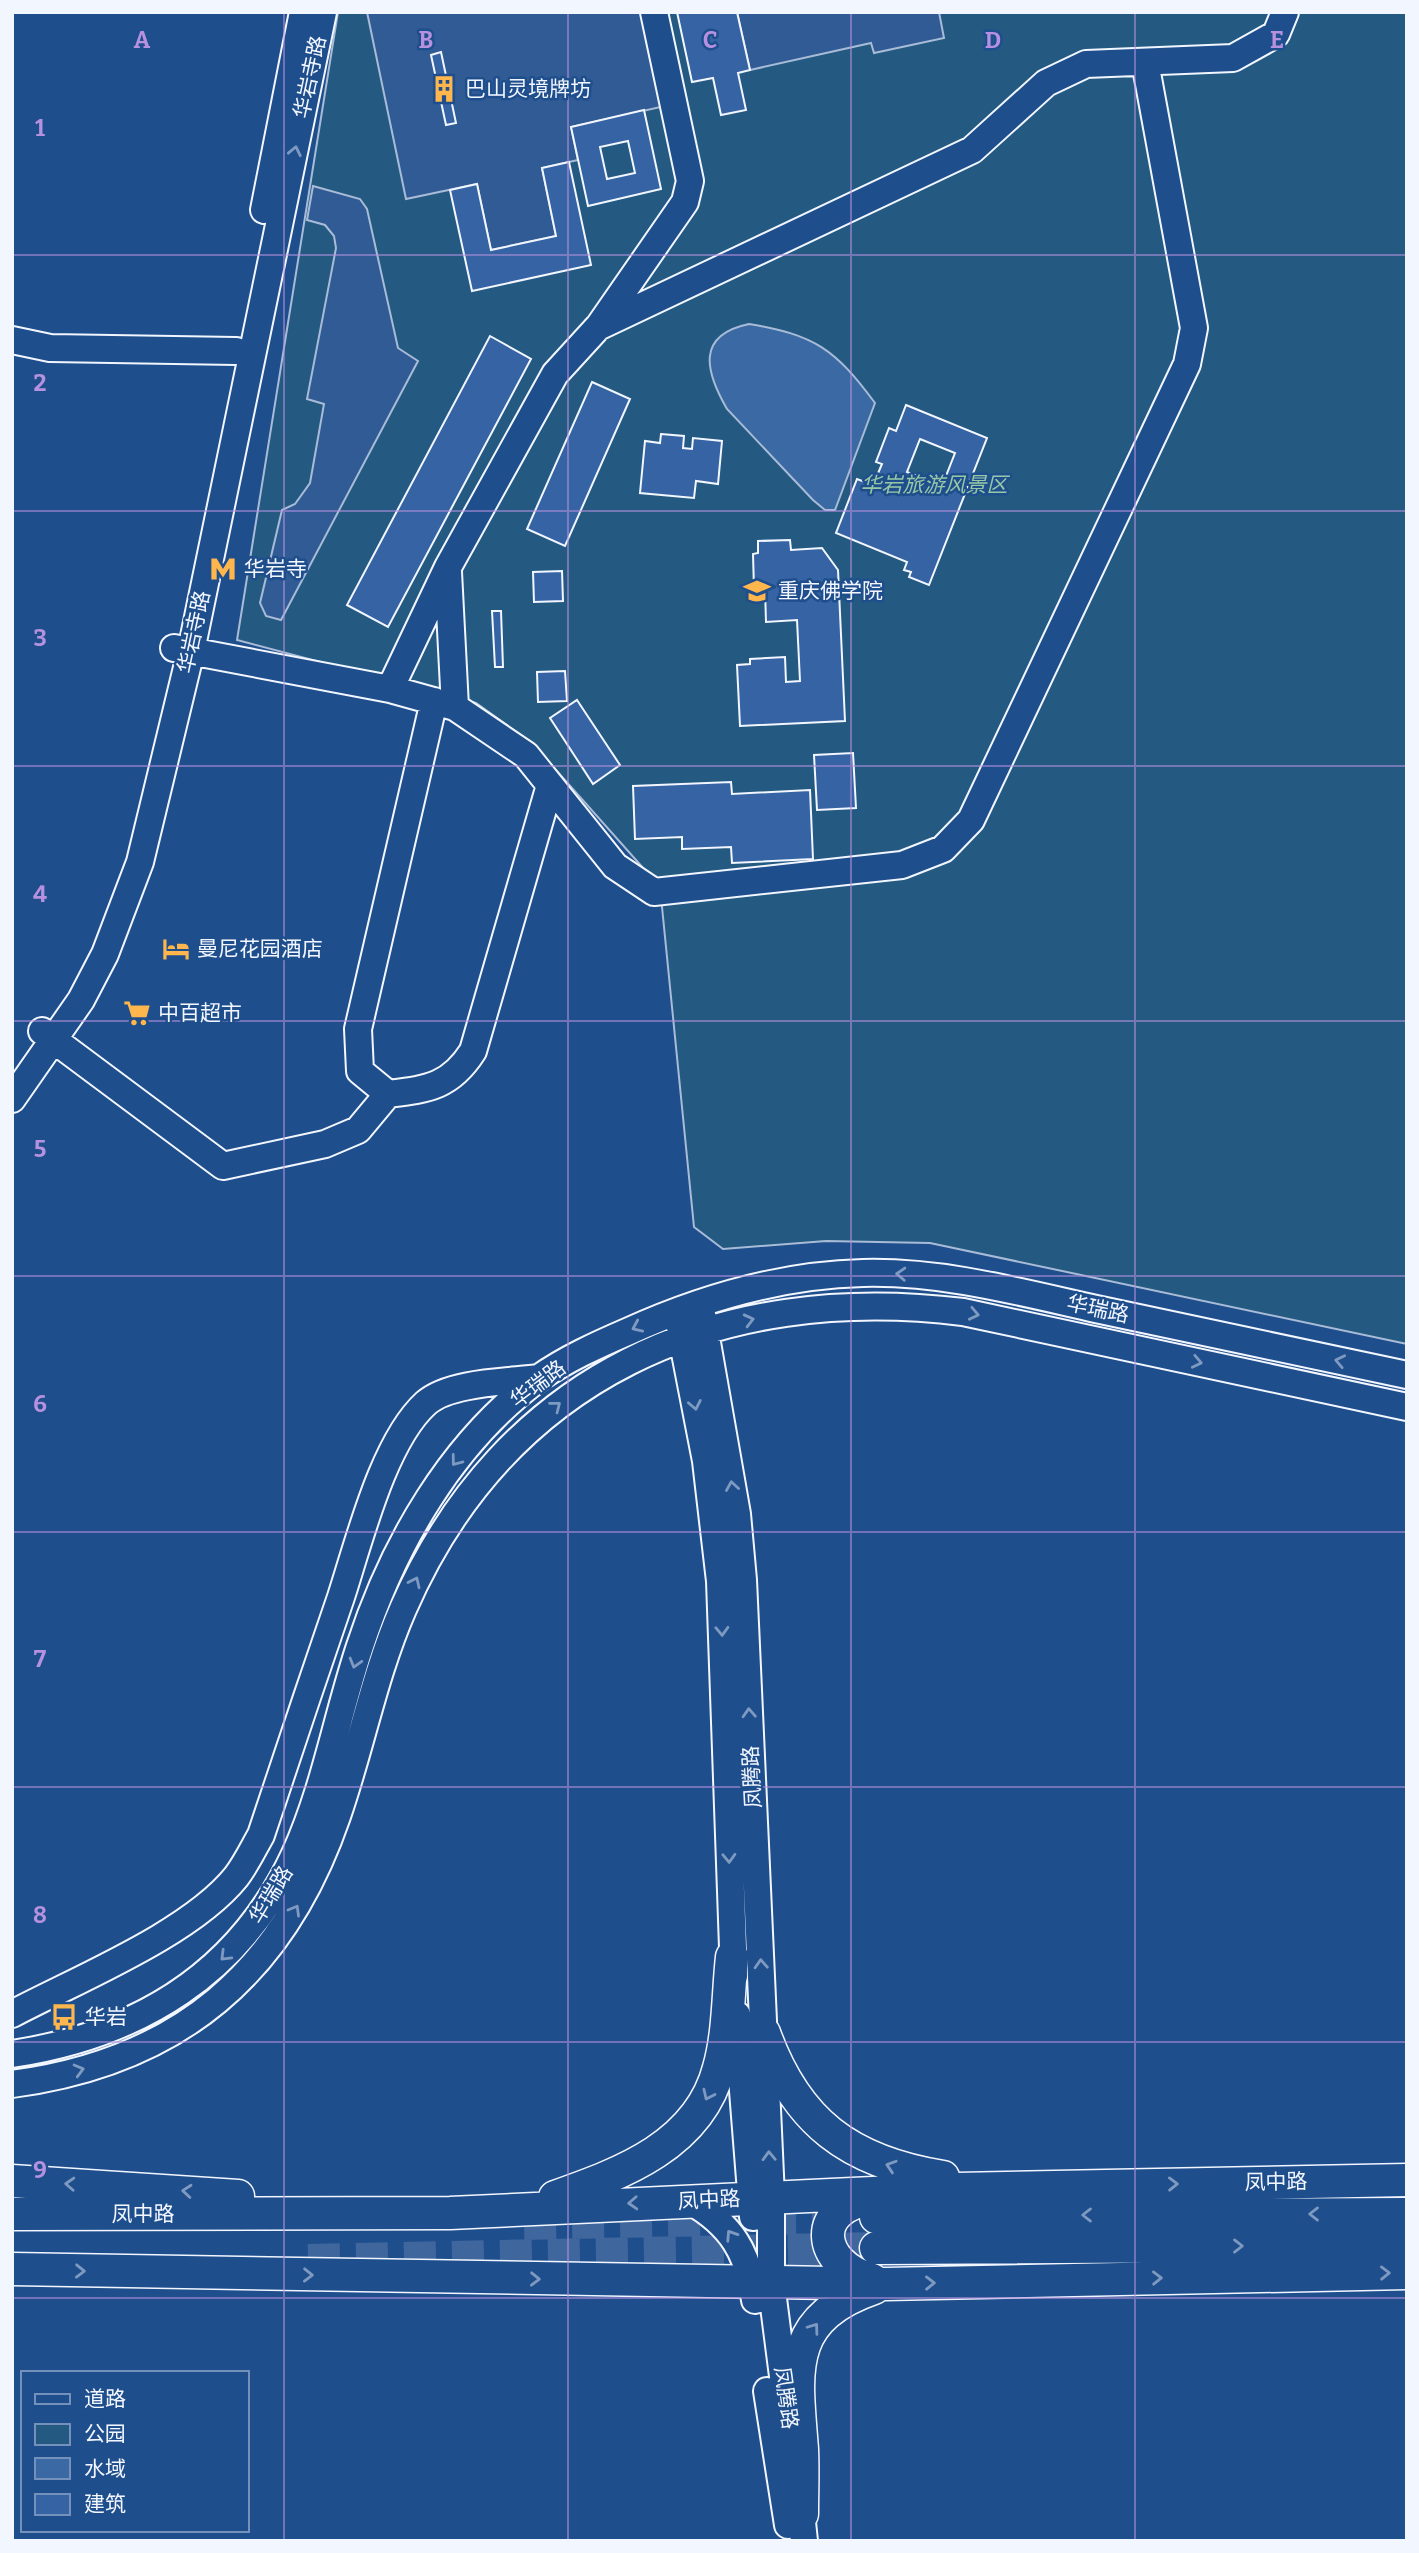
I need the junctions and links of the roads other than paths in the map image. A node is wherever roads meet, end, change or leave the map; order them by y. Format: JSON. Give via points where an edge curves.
{"nodes":[{"id":1,"x":303,"y":12,"type":"edge"},
{"id":2,"x":323,"y":12,"type":"edge"},
{"id":3,"x":654,"y":12,"type":"edge"},
{"id":4,"x":1285,"y":12,"type":"edge"},
{"id":5,"x":1145,"y":62,"type":"junction"},
{"id":6,"x":598,"y":327,"type":"junction"},
{"id":7,"x":12,"y":341,"type":"edge"},
{"id":8,"x":236,"y":351,"type":"junction"},
{"id":9,"x":448,"y":568,"type":"junction"},
{"id":10,"x":182,"y":649,"type":"junction"},
{"id":11,"x":390,"y":689,"type":"junction"},
{"id":12,"x":444,"y":704,"type":"junction"},
{"id":13,"x":550,"y":785,"type":"junction"},
{"id":14,"x":49,"y":1036,"type":"junction"},
{"id":15,"x":12,"y":1071,"type":"edge"},
{"id":16,"x":388,"y":1094,"type":"junction"},
{"id":17,"x":12,"y":1099,"type":"edge"},
{"id":18,"x":688,"y":1306,"type":"junction"},
{"id":19,"x":694,"y":1334,"type":"junction"},
{"id":20,"x":1407,"y":1375,"type":"edge"},
{"id":21,"x":539,"y":1378,"type":"junction"},
{"id":22,"x":1407,"y":1407,"type":"edge"},
{"id":23,"x":733,"y":1957,"type":"junction"},
{"id":24,"x":12,"y":2014,"type":"edge"},
{"id":25,"x":764,"y":2032,"type":"junction"},
{"id":26,"x":12,"y":2054,"type":"edge"},
{"id":27,"x":12,"y":2084,"type":"edge"},
{"id":28,"x":1407,"y":2180,"type":"edge"},
{"id":29,"x":12,"y":2181,"type":"edge"},
{"id":30,"x":1007,"y":2187,"type":"junction"},
{"id":31,"x":957,"y":2189,"type":"junction"},
{"id":32,"x":760,"y":2197,"type":"junction"},
{"id":33,"x":690,"y":2201,"type":"junction"},
{"id":34,"x":524,"y":2208,"type":"junction"},
{"id":35,"x":450,"y":2213,"type":"junction"},
{"id":36,"x":12,"y":2214,"type":"edge"},
{"id":37,"x":1407,"y":2214,"type":"edge"},
{"id":38,"x":876,"y":2217,"type":"tunnel mouth"},
{"id":39,"x":1407,"y":2245,"type":"edge"},
{"id":40,"x":876,"y":2248,"type":"tunnel mouth"},
{"id":41,"x":12,"y":2269,"type":"edge"},
{"id":42,"x":764,"y":2273,"type":"junction"},
{"id":43,"x":1407,"y":2273,"type":"edge"},
{"id":44,"x":886,"y":2284,"type":"junction"},
{"id":45,"x":799,"y":2532,"type":"edge"}],
"edges":[{"from":1,"to":8,"type":"street","name":"华岩寺路"},
{"from":10,"to":2,"type":"street","name":"华岩寺路","one_way":true},
{"from":3,"to":6,"type":"street","via":[[690,181],[685,202]]},
{"from":4,"to":5,"type":"street","via":[[1276,34],[1233,58]]},
{"from":5,"to":6,"type":"street","via":[[1086,64],[1046,83],[972,150]]},
{"from":5,"to":13,"type":"street","via":[[1194,345],[971,820],[943,849],[902,865],[654,892],[615,866]]},
{"from":6,"to":9,"type":"street","via":[[555,374]]},
{"from":7,"to":8,"type":"street","via":[[50,348]]},
{"from":8,"to":10,"type":"street","name":"华岩寺路"},
{"from":9,"to":11,"type":"street"},
{"from":9,"to":12,"type":"street"},
{"from":10,"to":11,"type":"street"},
{"from":10,"to":14,"type":"street","name":"华岩寺路","via":[[108,903]]},
{"from":11,"to":12,"type":"street"},
{"from":12,"to":13,"type":"street","via":[[526,755]]},
{"from":12,"to":16,"type":"street","via":[[358,1029],[360,1070]]},
{"from":13,"to":16,"type":"street","via":[[473,1051],[461,1071],[445,1082]]},
{"from":14,"to":15,"type":"street","name":"华岩寺路"},
{"from":14,"to":16,"type":"street","via":[[223,1166],[325,1144],[358,1130]]},
{"from":14,"to":17,"type":"street","name":"华岩寺路"},
{"from":18,"to":19,"type":"street","name":"凤腾路"},
{"from":20,"to":18,"type":"street","name":"华瑞路","one_way":true,"via":[[975,1283],[918,1275],[816,1275],[767,1283]]},
{"from":18,"to":21,"type":"street","name":"华瑞路","one_way":true,"via":[[584,1351]]},
{"from":19,"to":22,"type":"street","name":"华瑞路","one_way":true,"via":[[815,1308],[918,1306]]},
{"from":19,"to":23,"type":"street","name":"凤腾路","one_way":true,"via":[[720,1581]]},
{"from":25,"to":19,"type":"street","name":"凤腾路","one_way":true,"via":[[737,1514]]},
{"from":27,"to":19,"type":"street","name":"华瑞路","one_way":true,"via":[[83,2070],[135,2052],[180,2028],[225,1995],[263,1957],[294,1913],[319,1865],[402,1611],[452,1518],[482,1475],[558,1403],[597,1379]]},
{"from":21,"to":24,"type":"street","via":[[440,1394],[426,1403],[406,1428],[378,1487],[261,1835],[236,1876],[169,1932]]},
{"from":21,"to":26,"type":"street","name":"华瑞路","one_way":true,"via":[[467,1447],[427,1500],[399,1551],[360,1645],[316,1800],[296,1852],[272,1899],[246,1935],[210,1971],[165,2003],[122,2025],[75,2042]]},
{"from":23,"to":32,"type":"street","name":"凤腾路"},
{"from":23,"to":34,"type":"main road","one_way":true,"via":[[720,2067],[707,2100],[686,2130],[649,2158]]},
{"from":30,"to":25,"type":"main road","one_way":true,"via":[[910,2172],[846,2145],[806,2112],[776,2067]]},
{"from":32,"to":25,"type":"street","name":"凤腾路","one_way":true},
{"from":30,"to":28,"type":"main road","name":"凤中路","one_way":true},
{"from":35,"to":29,"type":"main road","one_way":true},
{"from":30,"to":31,"type":"main road","name":"凤中路"},
{"from":31,"to":32,"type":"main road","name":"凤中路"},
{"from":31,"to":44,"type":"main road","via":[[853,2203],[839,2211],[828,2236],[837,2263],[857,2276]]},
{"from":32,"to":33,"type":"main road","name":"凤中路"},
{"from":32,"to":42,"type":"street","name":"凤腾路","via":[[755,2227]]},
{"from":33,"to":34,"type":"main road","name":"凤中路","one_way":true},
{"from":42,"to":33,"type":"street","one_way":true,"via":[[747,2264],[728,2228]]},
{"from":34,"to":35,"type":"main road","name":"凤中路"},
{"from":35,"to":36,"type":"main road","name":"凤中路"},
{"from":37,"to":38,"type":"main road","one_way":true},
{"from":40,"to":39,"type":"main road","one_way":true},
{"from":41,"to":42,"type":"main road","one_way":true},
{"from":42,"to":44,"type":"main road","via":[[813,2283]]},
{"from":42,"to":45,"type":"street","via":[[785,2513]]},
{"from":44,"to":43,"type":"main road","one_way":true},
{"from":45,"to":44,"type":"main road","one_way":true,"via":[[802,2453],[796,2389],[800,2354],[807,2337],[829,2311]]}]}
